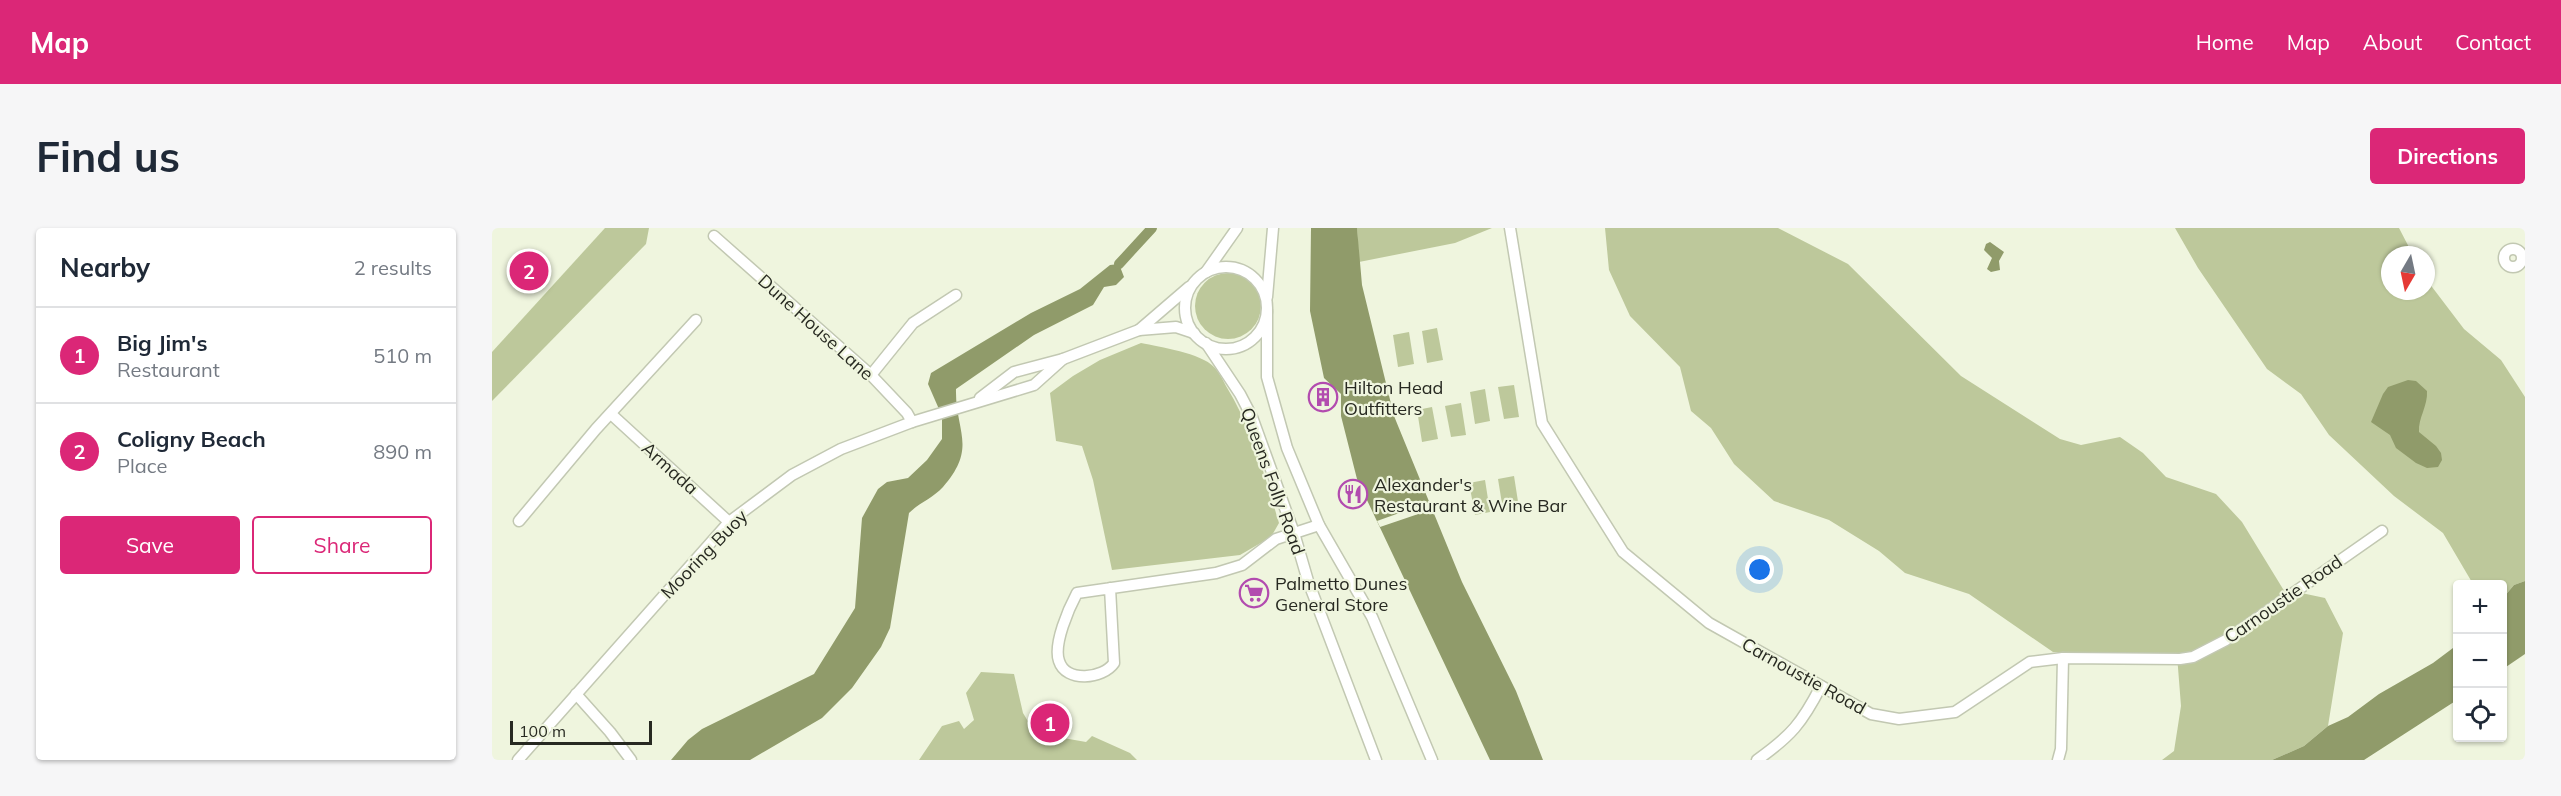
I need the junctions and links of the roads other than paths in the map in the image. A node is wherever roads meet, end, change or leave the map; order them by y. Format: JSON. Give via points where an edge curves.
{"nodes":[{"id":1,"x":1237,"y":228,"type":"edge"},
{"id":2,"x":1273,"y":228,"type":"edge"},
{"id":3,"x":1510,"y":228,"type":"edge"},
{"id":4,"x":714,"y":236,"type":"dead end"},
{"id":5,"x":1205,"y":272,"type":"junction"},
{"id":6,"x":1194,"y":281,"type":"junction"},
{"id":7,"x":956,"y":295,"type":"dead end"},
{"id":8,"x":1267,"y":307,"type":"junction"},
{"id":9,"x":696,"y":320,"type":"dead end"},
{"id":10,"x":1139,"y":330,"type":"junction"},
{"id":11,"x":1194,"y":333,"type":"junction"},
{"id":12,"x":1206,"y":343,"type":"junction"},
{"id":13,"x":1063,"y":359,"type":"junction"},
{"id":14,"x":871,"y":375,"type":"junction"},
{"id":15,"x":972,"y":403,"type":"junction"},
{"id":16,"x":611,"y":414,"type":"junction"},
{"id":17,"x":912,"y":422,"type":"junction"},
{"id":18,"x":519,"y":521,"type":"dead end"},
{"id":19,"x":729,"y":522,"type":"junction"},
{"id":20,"x":1319,"y":525,"type":"junction"},
{"id":21,"x":2382,"y":531,"type":"dead end"},
{"id":22,"x":1294,"y":533,"type":"junction"},
{"id":23,"x":1110,"y":588,"type":"junction"},
{"id":24,"x":2063,"y":658,"type":"junction"},
{"id":25,"x":1821,"y":686,"type":"junction"},
{"id":26,"x":576,"y":694,"type":"junction"},
{"id":27,"x":518,"y":760,"type":"edge"},
{"id":28,"x":631,"y":760,"type":"edge"},
{"id":29,"x":1376,"y":760,"type":"edge"},
{"id":30,"x":1432,"y":760,"type":"edge"},
{"id":31,"x":1757,"y":760,"type":"edge"},
{"id":32,"x":2058,"y":760,"type":"edge"}],
"edges":[{"from":1,"to":5,"type":"street"},
{"from":2,"to":8,"type":"street","name":"Queens Folly Road"},
{"from":3,"to":25,"type":"street","name":"Carnoustie Road","via":[[1542,423],[1606,528],[1623,552],[1709,623]]},
{"from":4,"to":14,"type":"street","name":"Dune House Lane"},
{"from":5,"to":6,"type":"street"},
{"from":5,"to":8,"type":"street","via":[[1225,267],[1245,272],[1260,285]]},
{"from":6,"to":10,"type":"street","name":"Mooring Buoy"},
{"from":6,"to":11,"type":"street","via":[[1185,310]]},
{"from":7,"to":14,"type":"street","via":[[913,323]]},
{"from":8,"to":12,"type":"street","via":[[1258,333],[1245,344],[1222,348]]},
{"from":8,"to":20,"type":"street","name":"Queens Folly Road","via":[[1266,365],[1271,400]]},
{"from":9,"to":16,"type":"street"},
{"from":10,"to":11,"type":"street","name":"Mooring Buoy","via":[[1176,327]]},
{"from":10,"to":13,"type":"street","name":"Mooring Buoy"},
{"from":11,"to":12,"type":"street"},
{"from":12,"to":22,"type":"street","name":"Queens Folly Road","via":[[1246,404]]},
{"from":13,"to":15,"type":"street","name":"Mooring Buoy","via":[[1014,372]]},
{"from":13,"to":15,"type":"street","name":"Mooring Buoy","via":[[1034,385]]},
{"from":14,"to":17,"type":"street","name":"Dune House Lane"},
{"from":15,"to":17,"type":"street","name":"Mooring Buoy"},
{"from":16,"to":18,"type":"street"},
{"from":16,"to":19,"type":"street","name":"Armada"},
{"from":17,"to":19,"type":"street","name":"Mooring Buoy","via":[[841,449],[792,476]]},
{"from":19,"to":26,"type":"street","name":"Mooring Buoy"},
{"from":20,"to":22,"type":"street"},
{"from":20,"to":30,"type":"street","name":"Queens Folly Road","via":[[1372,616]]},
{"from":21,"to":24,"type":"street","name":"Carnoustie Road","via":[[2226,640],[2193,657]]},
{"from":22,"to":23,"type":"street","via":[[1265,546],[1242,565]]},
{"from":22,"to":29,"type":"street","name":"Queens Folly Road","via":[[1308,581]]},
{"from":23,"to":23,"type":"street","via":[[1077,593],[1066,613],[1058,659],[1071,674],[1098,675],[1114,663]]},
{"from":24,"to":25,"type":"street","name":"Carnoustie Road","via":[[2030,662],[1955,712],[1899,719],[1871,714]]},
{"from":24,"to":32,"type":"street"},
{"from":25,"to":31,"type":"street","via":[[1807,713],[1785,741]]},
{"from":26,"to":27,"type":"street","name":"Mooring Buoy"},
{"from":26,"to":28,"type":"street"}]}
